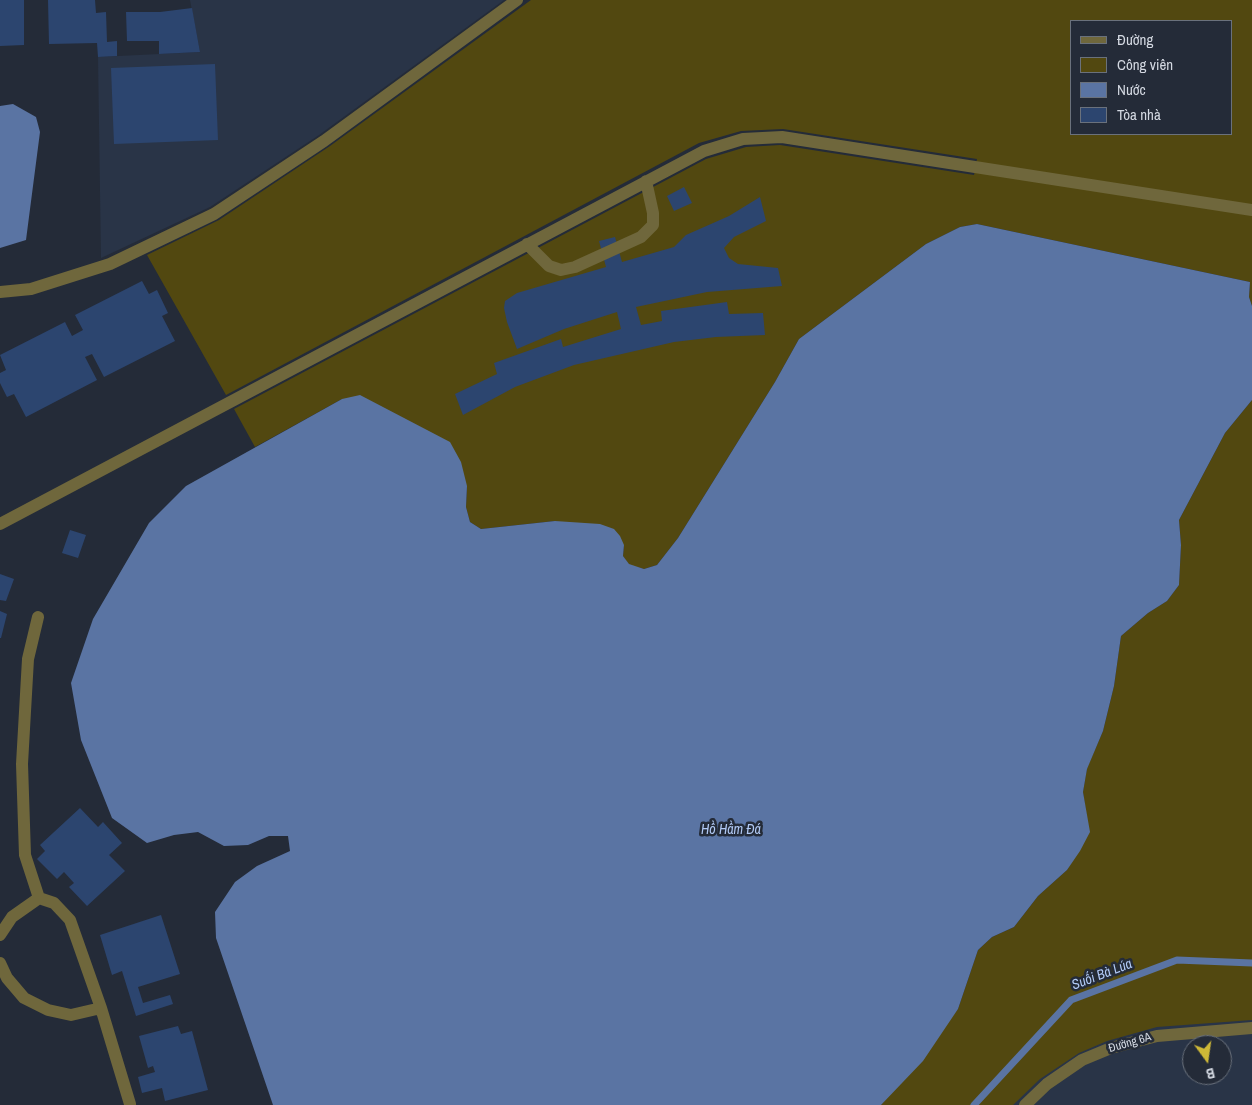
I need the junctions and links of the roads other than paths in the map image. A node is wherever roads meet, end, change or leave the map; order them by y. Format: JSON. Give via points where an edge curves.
{"nodes":[{"id":1,"x":517,"y":0,"type":"edge"},
{"id":2,"x":646,"y":181,"type":"junction"},
{"id":3,"x":1252,"y":210,"type":"edge"},
{"id":4,"x":527,"y":244,"type":"junction"},
{"id":5,"x":0,"y":292,"type":"edge"},
{"id":6,"x":0,"y":524,"type":"edge"},
{"id":7,"x":38,"y":617,"type":"dead end"},
{"id":8,"x":39,"y":898,"type":"junction"},
{"id":9,"x":0,"y":935,"type":"edge"},
{"id":10,"x":0,"y":962,"type":"edge"},
{"id":11,"x":101,"y":1008,"type":"junction"},
{"id":12,"x":1252,"y":1028,"type":"edge"},
{"id":13,"x":130,"y":1104,"type":"edge"},
{"id":14,"x":1025,"y":1105,"type":"edge"}],
"edges":[{"from":1,"to":5,"type":"street","via":[[324,141],[214,214],[110,264],[32,288]]},
{"from":2,"to":3,"type":"street","via":[[704,151],[743,139],[782,137]]},
{"from":2,"to":4,"type":"street"},
{"from":2,"to":4,"type":"street","via":[[653,225],[641,237],[575,267],[561,270],[549,266]]},
{"from":4,"to":6,"type":"street"},
{"from":7,"to":8,"type":"street","via":[[28,659],[22,764],[25,855]]},
{"from":8,"to":9,"type":"street","via":[[12,916]]},
{"from":8,"to":11,"type":"street","via":[[54,903],[70,920]]},
{"from":10,"to":11,"type":"street","via":[[7,978],[24,998],[48,1010],[71,1015]]},
{"from":11,"to":13,"type":"street"},
{"from":12,"to":14,"type":"street","name":"Đường 6A","via":[[1157,1036],[1111,1048],[1082,1060],[1047,1084]]}]}
